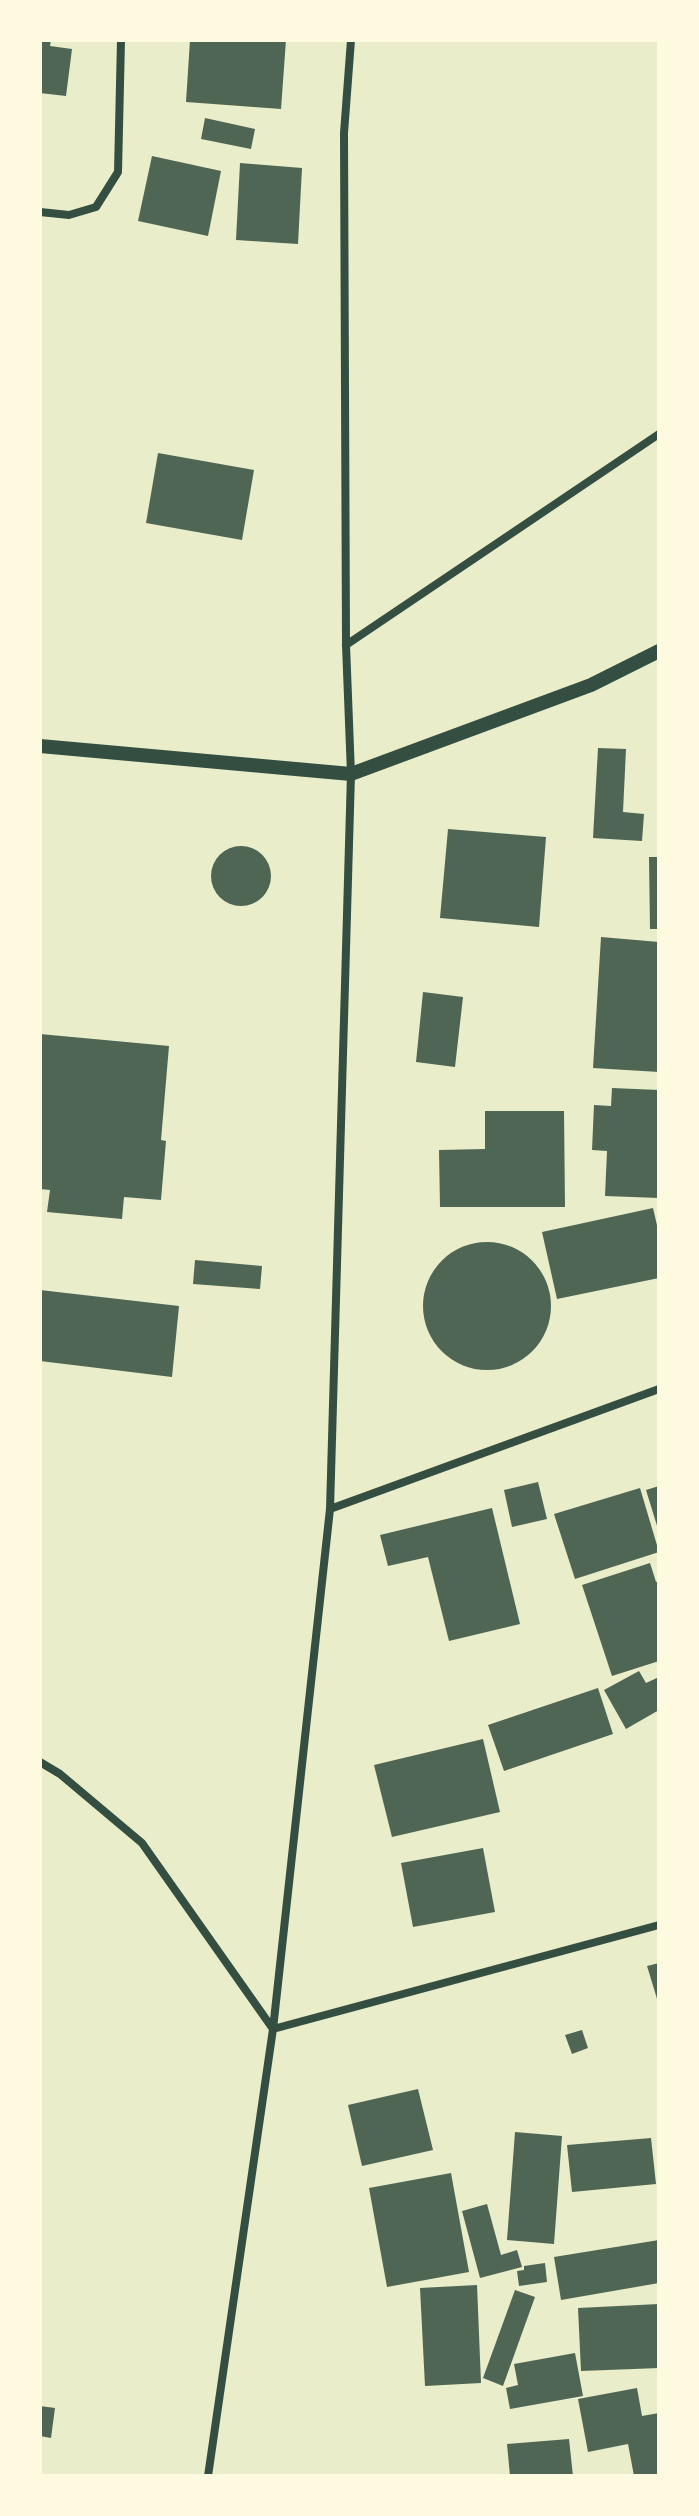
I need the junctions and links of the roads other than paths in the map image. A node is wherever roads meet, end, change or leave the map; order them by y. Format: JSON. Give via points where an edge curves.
{"nodes":[{"id":1,"x":121,"y":40,"type":"edge"},
{"id":2,"x":351,"y":40,"type":"edge"},
{"id":3,"x":40,"y":212,"type":"edge"},
{"id":4,"x":659,"y":434,"type":"edge"},
{"id":5,"x":346,"y":645,"type":"junction"},
{"id":6,"x":659,"y":651,"type":"edge"},
{"id":7,"x":40,"y":746,"type":"edge"},
{"id":8,"x":351,"y":774,"type":"junction"},
{"id":9,"x":659,"y":1389,"type":"edge"},
{"id":10,"x":330,"y":1509,"type":"junction"},
{"id":11,"x":40,"y":1762,"type":"edge"},
{"id":12,"x":659,"y":1925,"type":"edge"},
{"id":13,"x":273,"y":2029,"type":"junction"},
{"id":14,"x":208,"y":2476,"type":"edge"}],
"edges":[{"from":1,"to":3,"type":"street","via":[[118,172],[96,207],[69,215]]},
{"from":2,"to":5,"type":"street","via":[[344,133]]},
{"from":4,"to":5,"type":"street"},
{"from":5,"to":8,"type":"street"},
{"from":6,"to":8,"type":"street","via":[[591,685]]},
{"from":7,"to":8,"type":"street"},
{"from":8,"to":10,"type":"street"},
{"from":9,"to":10,"type":"street"},
{"from":10,"to":13,"type":"street"},
{"from":11,"to":13,"type":"street","via":[[142,1843]]},
{"from":12,"to":13,"type":"street"},
{"from":13,"to":14,"type":"street"}]}
